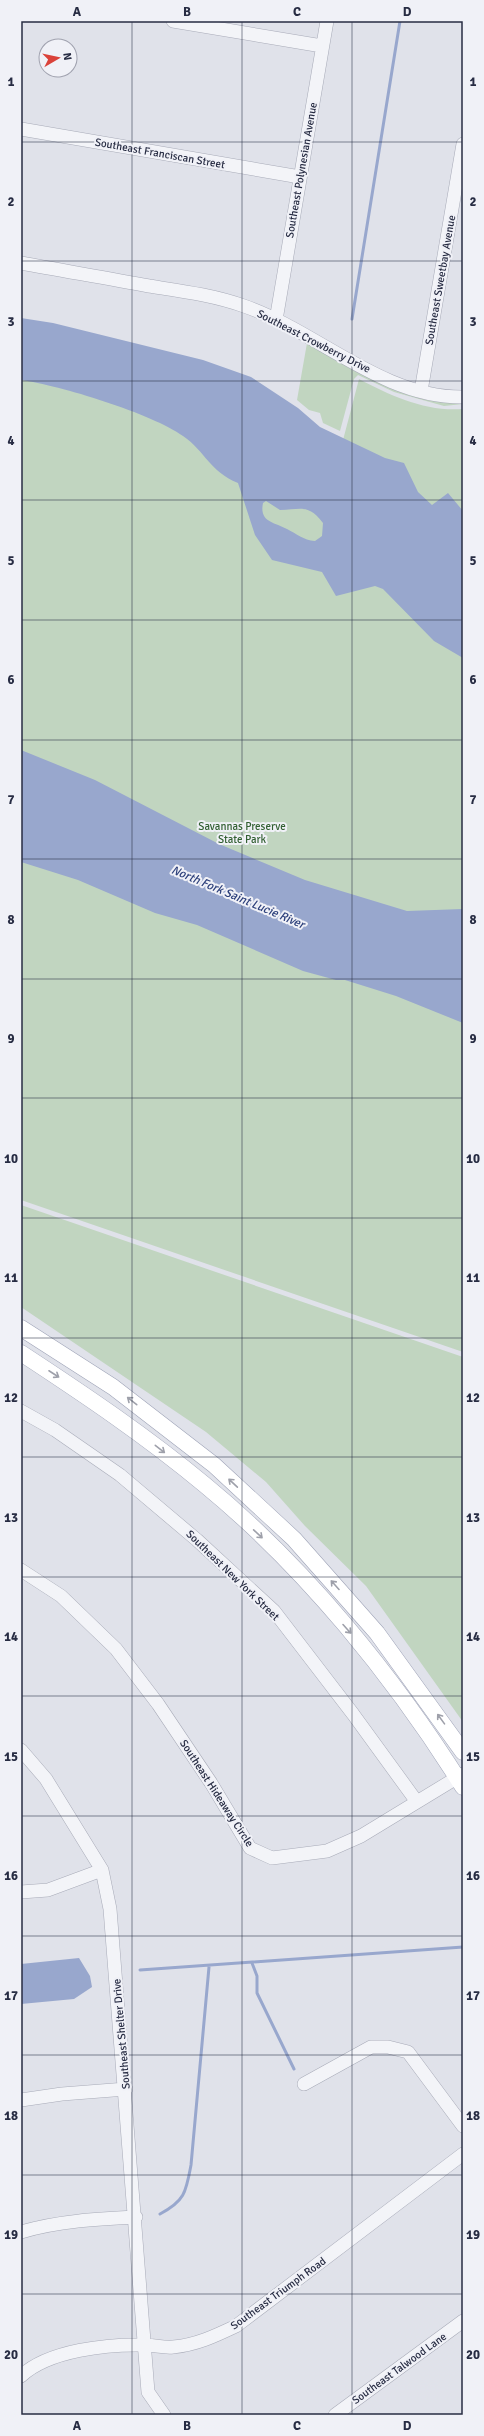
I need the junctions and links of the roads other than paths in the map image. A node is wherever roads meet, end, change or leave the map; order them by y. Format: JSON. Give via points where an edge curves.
{"nodes":[{"id":1,"x":173,"y":21,"type":"edge"},
{"id":2,"x":327,"y":21,"type":"edge"},
{"id":3,"x":322,"y":46,"type":"junction"},
{"id":4,"x":21,"y":129,"type":"edge"},
{"id":5,"x":463,"y":144,"type":"edge"},
{"id":6,"x":300,"y":176,"type":"junction"},
{"id":7,"x":21,"y":264,"type":"edge"},
{"id":8,"x":276,"y":320,"type":"junction"},
{"id":9,"x":421,"y":391,"type":"junction"},
{"id":10,"x":463,"y":397,"type":"edge"},
{"id":11,"x":21,"y":1328,"type":"edge"},
{"id":12,"x":21,"y":1353,"type":"edge"},
{"id":13,"x":21,"y":1411,"type":"edge"},
{"id":14,"x":21,"y":1570,"type":"edge"},
{"id":15,"x":21,"y":1750,"type":"edge"},
{"id":16,"x":463,"y":1752,"type":"edge"},
{"id":17,"x":461,"y":1780,"type":"edge"},
{"id":18,"x":417,"y":1802,"type":"junction"},
{"id":19,"x":102,"y":1870,"type":"junction"},
{"id":20,"x":21,"y":1892,"type":"edge"},
{"id":21,"x":304,"y":2084,"type":"dead end"},
{"id":22,"x":126,"y":2089,"type":"junction"},
{"id":23,"x":21,"y":2100,"type":"edge"},
{"id":24,"x":463,"y":2126,"type":"edge"},
{"id":25,"x":463,"y":2154,"type":"edge"},
{"id":26,"x":136,"y":2217,"type":"junction"},
{"id":27,"x":21,"y":2232,"type":"edge"},
{"id":28,"x":463,"y":2321,"type":"edge"},
{"id":29,"x":145,"y":2345,"type":"junction"},
{"id":30,"x":21,"y":2376,"type":"edge"},
{"id":31,"x":164,"y":2415,"type":"edge"},
{"id":32,"x":335,"y":2415,"type":"edge"}],
"edges":[{"from":1,"to":3,"type":"street"},
{"from":2,"to":3,"type":"street","name":"Southeast Polynesian Avenue"},
{"from":3,"to":6,"type":"street","name":"Southeast Polynesian Avenue"},
{"from":4,"to":6,"type":"street","name":"Southeast Franciscan Street"},
{"from":5,"to":9,"type":"street","name":"Southeast Sweetbay Avenue"},
{"from":6,"to":8,"type":"street","name":"Southeast Polynesian Avenue"},
{"from":7,"to":8,"type":"street","name":"Southeast Crowberry Drive","via":[[208,296],[244,306]]},
{"from":8,"to":9,"type":"street","name":"Southeast Crowberry Drive","via":[[385,378]]},
{"from":9,"to":10,"type":"street","name":"Southeast Crowberry Drive"},
{"from":16,"to":11,"type":"main road","one_way":true,"via":[[377,1633],[294,1539],[214,1465],[113,1387]]},
{"from":12,"to":17,"type":"main road","one_way":true,"via":[[105,1407],[193,1476],[285,1559],[369,1653]]},
{"from":13,"to":18,"type":"street","name":"Southeast New York Street","via":[[55,1430],[120,1475],[197,1540],[274,1611]]},
{"from":14,"to":18,"type":"street","name":"Southeast Hideaway Circle","via":[[61,1596],[116,1649],[158,1704],[211,1783],[250,1848],[272,1858],[327,1851],[361,1836]]},
{"from":15,"to":19,"type":"street","name":"Southeast Shelter Drive","via":[[46,1779]]},
{"from":17,"to":18,"type":"street","name":"Southeast Hideaway Circle"},
{"from":19,"to":20,"type":"street","via":[[48,1890]]},
{"from":19,"to":22,"type":"street","name":"Southeast Shelter Drive","via":[[110,1908]]},
{"from":21,"to":24,"type":"street","via":[[371,2047],[388,2047],[408,2052]]},
{"from":22,"to":23,"type":"street"},
{"from":22,"to":26,"type":"street","name":"Southeast Shelter Drive"},
{"from":25,"to":29,"type":"street","name":"Southeast Triumph Road","via":[[236,2326],[205,2341],[172,2347]]},
{"from":26,"to":27,"type":"street","via":[[77,2221]]},
{"from":26,"to":29,"type":"street","name":"Southeast Shelter Drive"},
{"from":28,"to":32,"type":"street","name":"Southeast Talwood Lane"},
{"from":29,"to":30,"type":"street","name":"Southeast Triumph Road","via":[[76,2351],[48,2359]]},
{"from":29,"to":31,"type":"street","via":[[148,2392]]}]}
